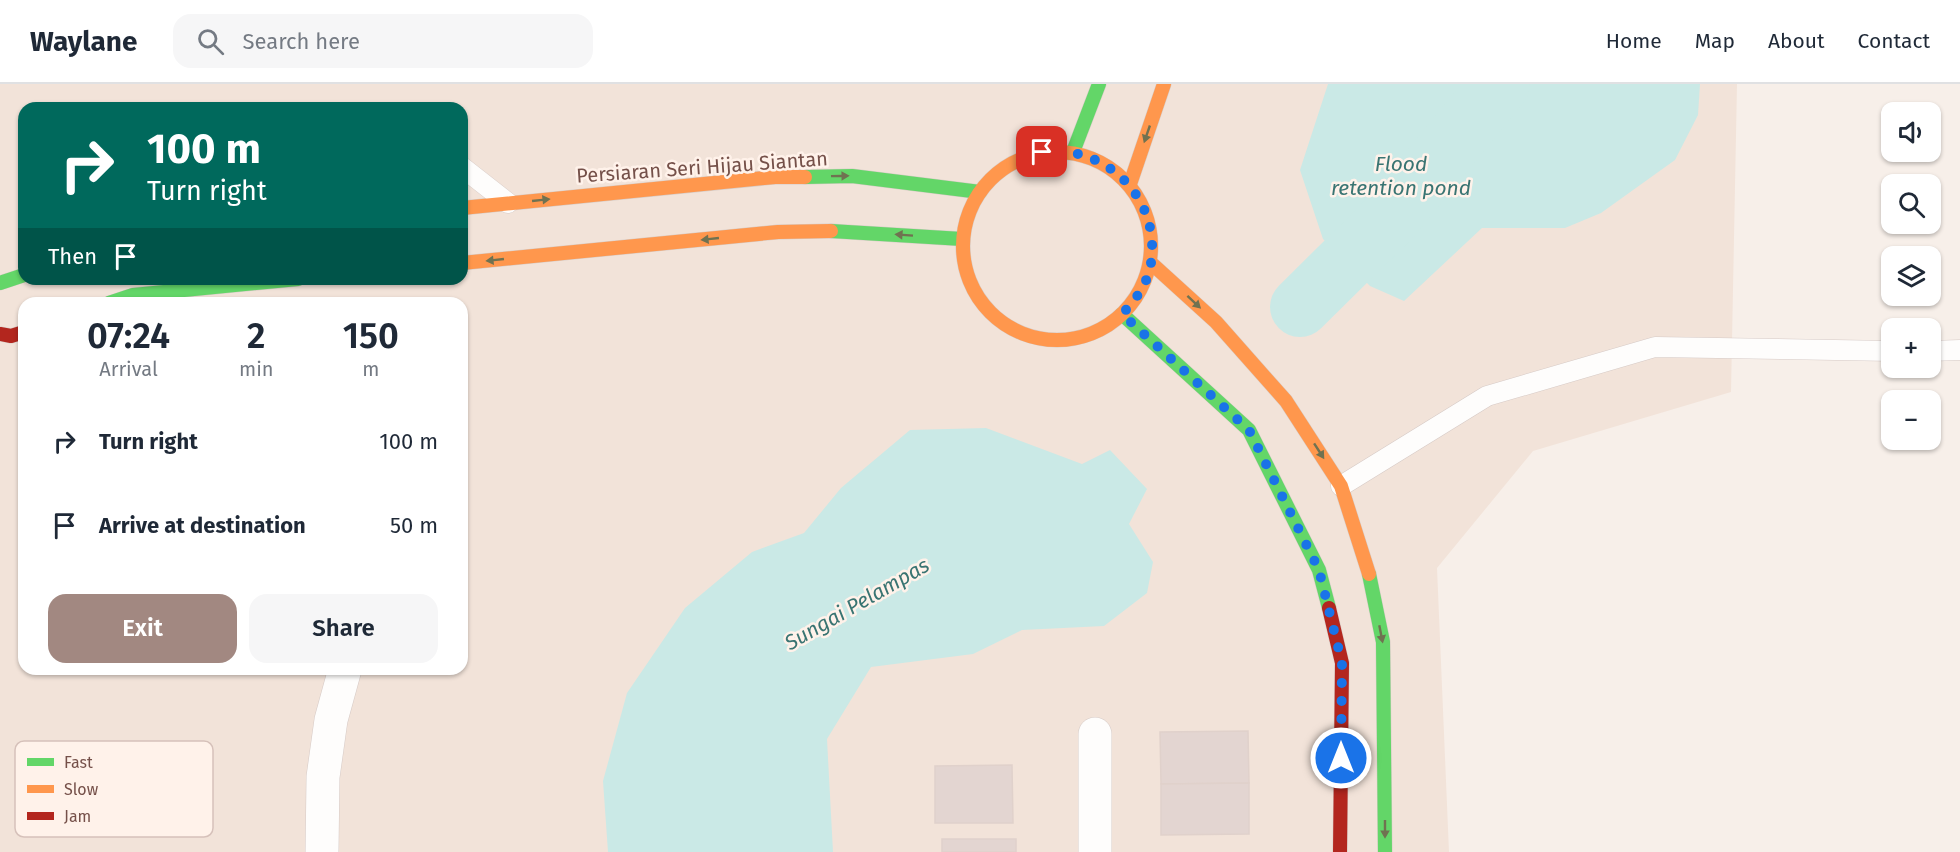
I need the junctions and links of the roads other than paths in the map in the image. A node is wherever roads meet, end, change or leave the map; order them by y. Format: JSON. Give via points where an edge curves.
{"nodes":[{"id":1,"x":1099,"y":84,"type":"edge"},
{"id":2,"x":1164,"y":84,"type":"edge"},
{"id":3,"x":1073,"y":152,"type":"junction"},
{"id":4,"x":468,"y":172,"type":"edge"},
{"id":5,"x":1130,"y":184,"type":"junction"},
{"id":6,"x":980,"y":192,"type":"junction"},
{"id":7,"x":508,"y":203,"type":"junction"},
{"id":8,"x":468,"y":207,"type":"edge"},
{"id":9,"x":962,"y":239,"type":"junction"},
{"id":10,"x":468,"y":262,"type":"edge"},
{"id":11,"x":1151,"y":263,"type":"junction"},
{"id":12,"x":18,"y":277,"type":"edge"},
{"id":13,"x":0,"y":283,"type":"edge"},
{"id":14,"x":236,"y":285,"type":"edge"},
{"id":15,"x":127,"y":297,"type":"edge"},
{"id":16,"x":1122,"y":314,"type":"junction"},
{"id":17,"x":0,"y":334,"type":"edge"},
{"id":18,"x":18,"y":334,"type":"edge"},
{"id":19,"x":1960,"y":350,"type":"edge"},
{"id":20,"x":1881,"y":351,"type":"edge"},
{"id":21,"x":1941,"y":351,"type":"edge"},
{"id":22,"x":1341,"y":486,"type":"junction"},
{"id":23,"x":343,"y":675,"type":"edge"},
{"id":24,"x":1095,"y":734,"type":"dead end"},
{"id":25,"x":322,"y":852,"type":"edge"},
{"id":26,"x":1095,"y":852,"type":"edge"},
{"id":27,"x":1340,"y":852,"type":"edge"},
{"id":28,"x":1385,"y":852,"type":"edge"}],
"edges":[{"from":1,"to":3,"type":"street"},
{"from":2,"to":5,"type":"street","one_way":true},
{"from":3,"to":5,"type":"street","via":[[1104,164]]},
{"from":3,"to":6,"type":"street","via":[[1042,152],[1012,162]]},
{"from":4,"to":7,"type":"lane"},
{"from":5,"to":11,"type":"street","via":[[1144,208],[1152,235]]},
{"from":7,"to":6,"type":"street","name":"Persiaran Seri Hijau Siantan","one_way":true,"via":[[775,177],[852,176]]},
{"from":6,"to":9,"type":"street","via":[[970,208]]},
{"from":7,"to":8,"type":"street","name":"Persiaran Seri Hijau Siantan"},
{"from":9,"to":10,"type":"street","one_way":true,"via":[[848,231],[778,232]]},
{"from":9,"to":16,"type":"street","via":[[965,270],[979,300],[1002,323],[1031,337],[1064,340],[1096,332]]},
{"from":11,"to":16,"type":"street","via":[[1136,299]]},
{"from":11,"to":22,"type":"street","one_way":true,"via":[[1216,322],[1286,401]]},
{"from":12,"to":13,"type":"street"},
{"from":14,"to":15,"type":"street"},
{"from":16,"to":27,"type":"street","via":[[1249,430],[1319,570],[1342,663]]},
{"from":17,"to":18,"type":"street"},
{"from":19,"to":21,"type":"lane"},
{"from":20,"to":22,"type":"lane","via":[[1655,347],[1487,396]]},
{"from":22,"to":28,"type":"street","one_way":true,"via":[[1368,570],[1383,642]]},
{"from":23,"to":25,"type":"street","via":[[331,720],[323,777]]},
{"from":24,"to":26,"type":"street"}]}
